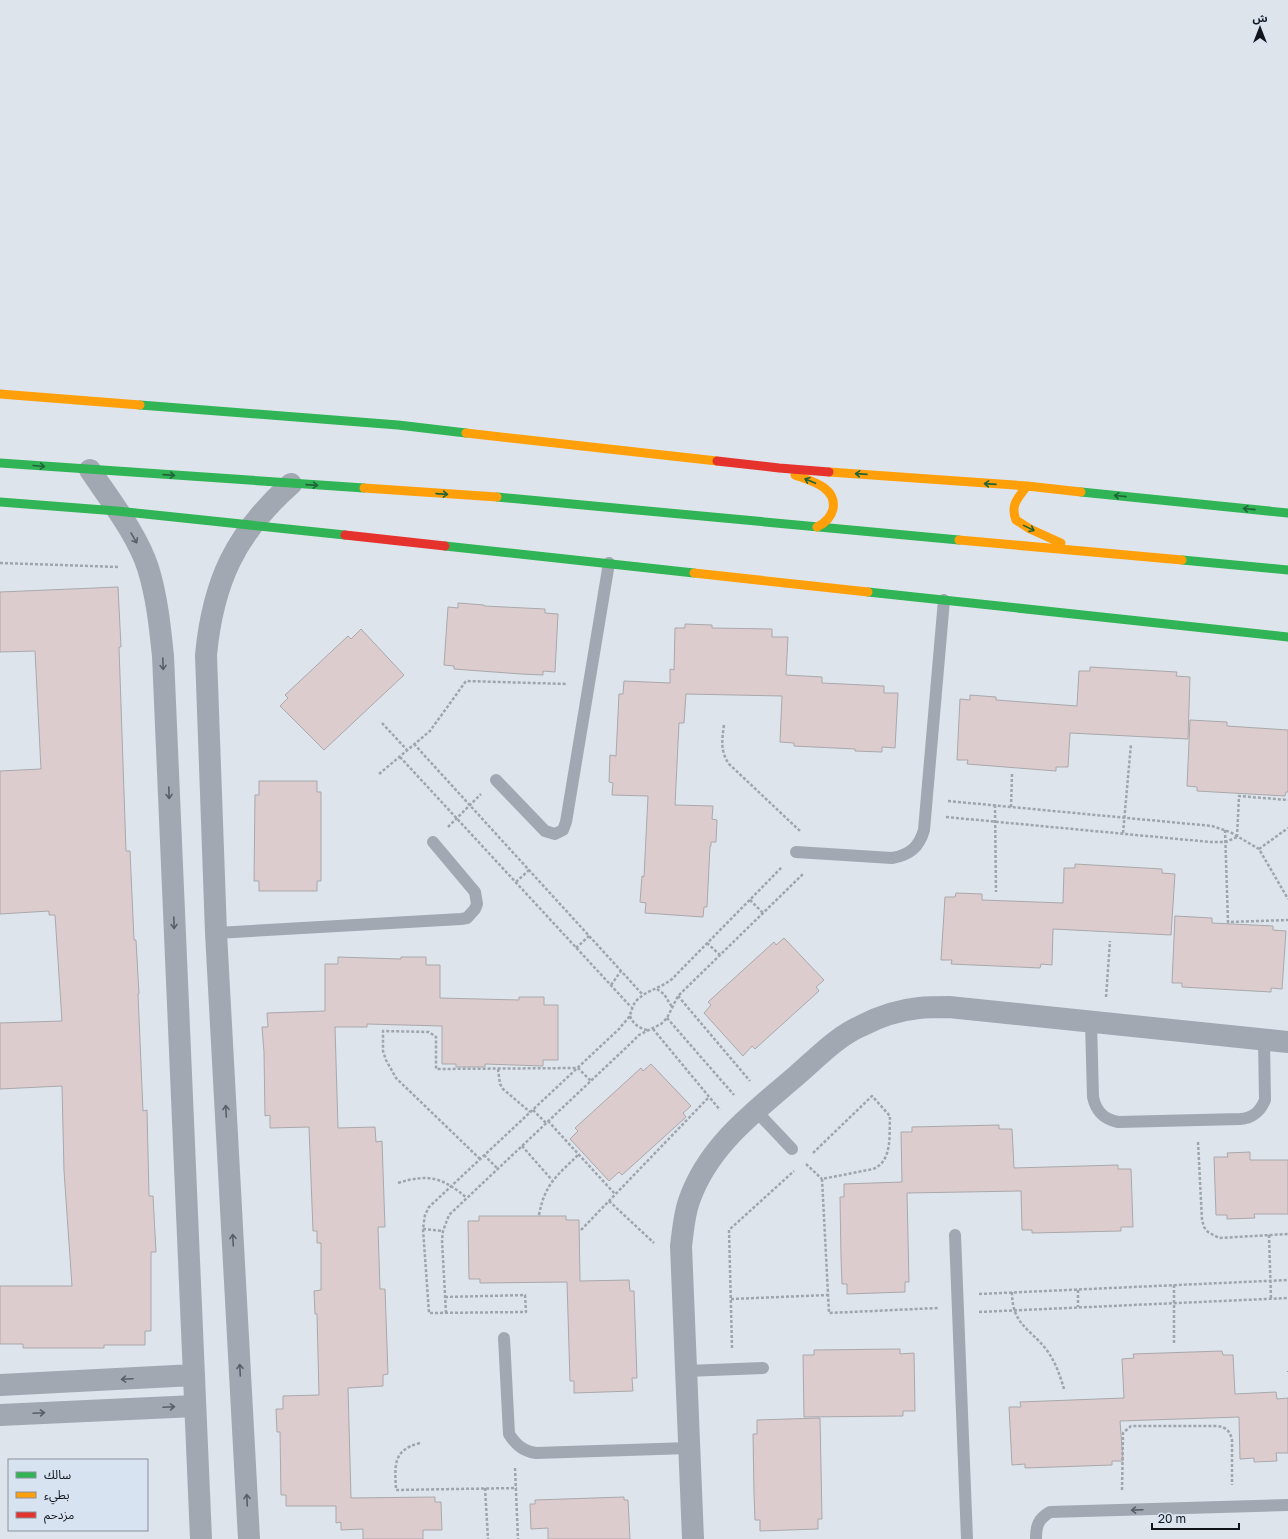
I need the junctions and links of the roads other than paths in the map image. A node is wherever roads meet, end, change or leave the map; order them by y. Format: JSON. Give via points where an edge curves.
{"nodes":[{"id":1,"x":0,"y":394,"type":"edge"},
{"id":2,"x":0,"y":463,"type":"edge"},
{"id":3,"x":778,"y":468,"type":"junction"},
{"id":4,"x":90,"y":470,"type":"junction"},
{"id":5,"x":291,"y":484,"type":"junction"},
{"id":6,"x":1027,"y":486,"type":"junction"},
{"id":7,"x":0,"y":502,"type":"edge"},
{"id":8,"x":117,"y":511,"type":"junction"},
{"id":9,"x":1288,"y":512,"type":"edge"},
{"id":10,"x":251,"y":525,"type":"junction"},
{"id":11,"x":817,"y":527,"type":"junction"},
{"id":12,"x":1076,"y":550,"type":"junction"},
{"id":13,"x":609,"y":564,"type":"junction"},
{"id":14,"x":1288,"y":570,"type":"edge"},
{"id":15,"x":944,"y":600,"type":"junction"},
{"id":16,"x":1288,"y":637,"type":"edge"},
{"id":17,"x":496,"y":780,"type":"road end"},
{"id":18,"x":433,"y":842,"type":"road end"},
{"id":19,"x":796,"y":852,"type":"road end"},
{"id":20,"x":216,"y":933,"type":"junction"},
{"id":21,"x":1098,"y":1023,"type":"junction"},
{"id":22,"x":1264,"y":1040,"type":"junction"},
{"id":23,"x":1288,"y":1042,"type":"edge"},
{"id":24,"x":758,"y":1109,"type":"junction"},
{"id":25,"x":792,"y":1149,"type":"dead end"},
{"id":26,"x":955,"y":1235,"type":"dead end"},
{"id":27,"x":504,"y":1338,"type":"dead end"},
{"id":28,"x":763,"y":1368,"type":"dead end"},
{"id":29,"x":686,"y":1371,"type":"junction"},
{"id":30,"x":194,"y":1375,"type":"junction"},
{"id":31,"x":0,"y":1385,"type":"edge"},
{"id":32,"x":195,"y":1406,"type":"junction"},
{"id":33,"x":0,"y":1415,"type":"edge"},
{"id":34,"x":689,"y":1448,"type":"junction"},
{"id":35,"x":1288,"y":1505,"type":"edge"},
{"id":36,"x":201,"y":1539,"type":"edge"},
{"id":37,"x":249,"y":1539,"type":"edge"},
{"id":38,"x":693,"y":1539,"type":"edge"},
{"id":39,"x":967,"y":1539,"type":"edge"},
{"id":40,"x":1036,"y":1539,"type":"edge"}],
"edges":[{"from":1,"to":3,"type":"street","via":[[398,425]]},
{"from":2,"to":4,"type":"street","one_way":true},
{"from":6,"to":3,"type":"street","one_way":true},
{"from":11,"to":3,"type":"street","one_way":true,"via":[[826,522],[832,513],[832,493],[824,487]]},
{"from":4,"to":5,"type":"street","one_way":true},
{"from":4,"to":8,"type":"street"},
{"from":5,"to":10,"type":"street"},
{"from":5,"to":11,"type":"street","one_way":true,"via":[[508,498]]},
{"from":9,"to":6,"type":"street","one_way":true},
{"from":6,"to":12,"type":"street","one_way":true,"via":[[1014,505],[1016,520]]},
{"from":7,"to":8,"type":"street"},
{"from":8,"to":10,"type":"street"},
{"from":8,"to":30,"type":"street","one_way":true,"via":[[136,541],[148,568],[160,626],[163,656]]},
{"from":10,"to":13,"type":"street"},
{"from":10,"to":20,"type":"street","via":[[223,575],[208,628],[206,655]]},
{"from":11,"to":12,"type":"street"},
{"from":12,"to":14,"type":"street"},
{"from":13,"to":15,"type":"street"},
{"from":13,"to":17,"type":"lane","via":[[564,830],[555,834],[546,831]]},
{"from":15,"to":16,"type":"street"},
{"from":15,"to":19,"type":"lane","via":[[925,815],[917,847],[901,857],[892,858]]},
{"from":18,"to":20,"type":"lane","via":[[475,892],[477,904],[467,918]]},
{"from":37,"to":20,"type":"street","one_way":true},
{"from":21,"to":22,"type":"street"},
{"from":21,"to":22,"type":"lane","via":[[1093,1097],[1099,1112],[1111,1121],[1118,1122],[1252,1116],[1262,1107],[1265,1094]]},
{"from":21,"to":24,"type":"street","via":[[949,1007],[918,1008],[888,1015],[860,1026],[834,1044]]},
{"from":22,"to":23,"type":"street"},
{"from":24,"to":25,"type":"lane"},
{"from":24,"to":29,"type":"street","via":[[720,1145],[696,1182],[688,1202],[681,1246]]},
{"from":26,"to":39,"type":"lane"},
{"from":27,"to":34,"type":"lane","via":[[509,1434],[520,1448],[536,1453]]},
{"from":28,"to":29,"type":"lane"},
{"from":29,"to":34,"type":"street"},
{"from":30,"to":31,"type":"street","one_way":true},
{"from":30,"to":32,"type":"street"},
{"from":33,"to":32,"type":"street","one_way":true},
{"from":32,"to":36,"type":"street"},
{"from":34,"to":38,"type":"street"},
{"from":35,"to":40,"type":"lane","one_way":true,"via":[[1050,1512],[1037,1522]]}]}
